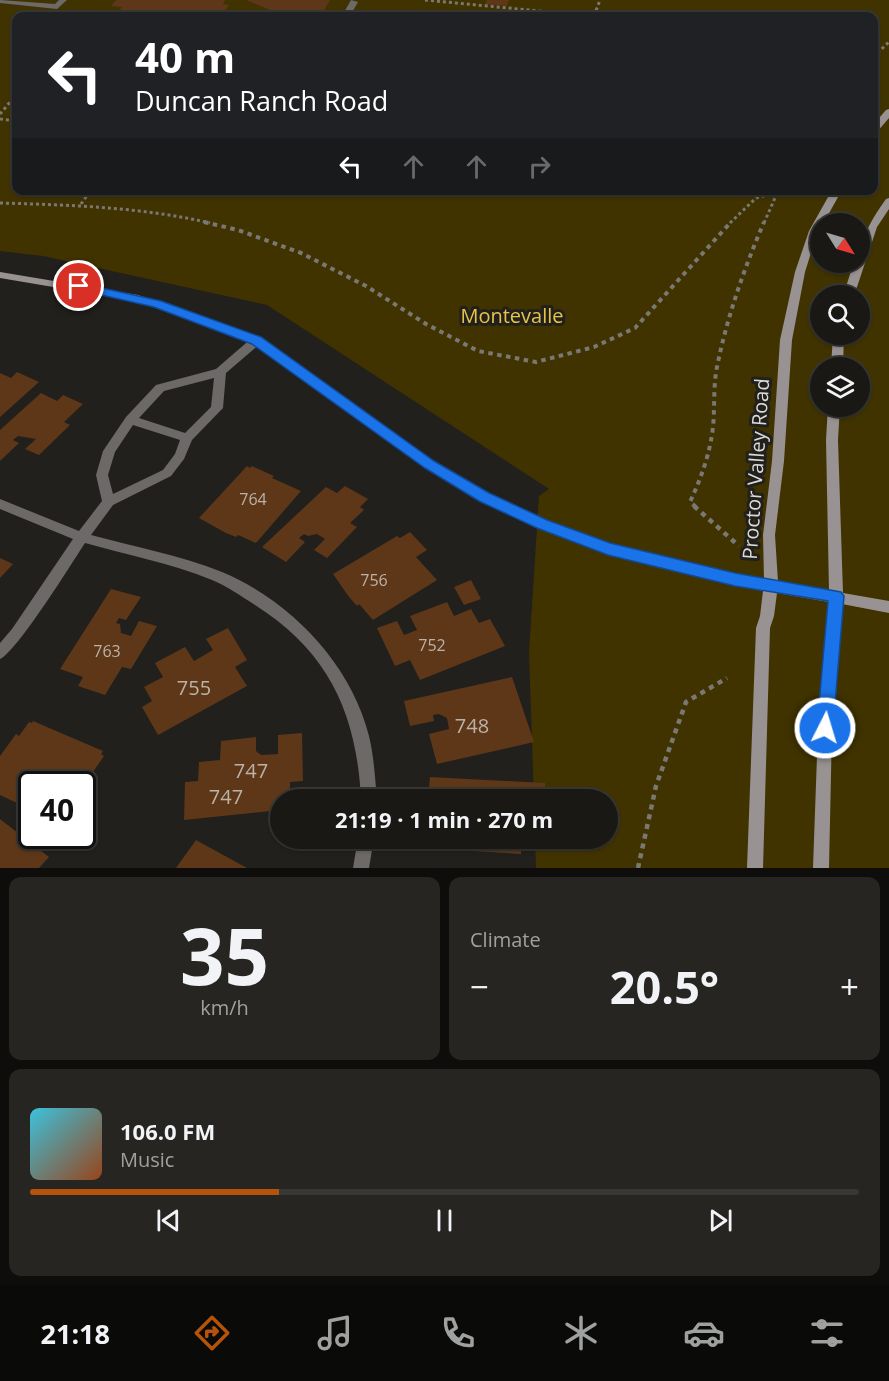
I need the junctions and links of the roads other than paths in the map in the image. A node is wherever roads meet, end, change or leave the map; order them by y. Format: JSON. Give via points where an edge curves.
{"nodes":[{"id":1,"x":63,"y":0,"type":"edge"},
{"id":2,"x":2,"y":1,"type":"edge"},
{"id":3,"x":354,"y":2,"type":"dead end"},
{"id":4,"x":57,"y":7,"type":"junction"},
{"id":5,"x":51,"y":12,"type":"edge"},
{"id":6,"x":348,"y":12,"type":"edge"},
{"id":7,"x":889,"y":112,"type":"edge"},
{"id":8,"x":878,"y":125,"type":"edge"},
{"id":9,"x":834,"y":195,"type":"edge"},
{"id":10,"x":889,"y":201,"type":"edge"},
{"id":11,"x":0,"y":275,"type":"edge"},
{"id":12,"x":852,"y":285,"type":"edge"},
{"id":13,"x":257,"y":340,"type":"junction"},
{"id":14,"x":220,"y":372,"type":"junction"},
{"id":15,"x":833,"y":417,"type":"edge"},
{"id":16,"x":130,"y":420,"type":"junction"},
{"id":17,"x":187,"y":438,"type":"junction"},
{"id":18,"x":110,"y":502,"type":"junction"},
{"id":19,"x":0,"y":504,"type":"edge"},
{"id":20,"x":82,"y":537,"type":"junction"},
{"id":21,"x":771,"y":584,"type":"junction"},
{"id":22,"x":836,"y":596,"type":"junction"},
{"id":23,"x":889,"y":607,"type":"edge"},
{"id":24,"x":0,"y":653,"type":"edge"},
{"id":25,"x":368,"y":789,"type":"edge"},
{"id":26,"x":364,"y":849,"type":"edge"},
{"id":27,"x":361,"y":868,"type":"edge"},
{"id":28,"x":755,"y":868,"type":"edge"},
{"id":29,"x":821,"y":868,"type":"edge"}],
"edges":[{"from":1,"to":4,"type":"street"},
{"from":2,"to":4,"type":"street"},
{"from":3,"to":6,"type":"street"},
{"from":4,"to":5,"type":"street"},
{"from":7,"to":8,"type":"street"},
{"from":9,"to":21,"type":"street","name":"Proctor Valley Road","via":[[810,241],[786,340],[769,536]]},
{"from":10,"to":12,"type":"street","via":[[872,227]]},
{"from":11,"to":13,"type":"street","via":[[138,298]]},
{"from":13,"to":14,"type":"street"},
{"from":13,"to":21,"type":"street","via":[[429,465],[502,506],[608,549]]},
{"from":14,"to":16,"type":"street","via":[[160,388]]},
{"from":14,"to":17,"type":"street","via":[[217,408]]},
{"from":15,"to":22,"type":"street"},
{"from":16,"to":17,"type":"street"},
{"from":16,"to":18,"type":"street","via":[[109,452],[102,475]]},
{"from":17,"to":18,"type":"street","via":[[167,473]]},
{"from":18,"to":20,"type":"street"},
{"from":19,"to":20,"type":"street"},
{"from":20,"to":24,"type":"street"},
{"from":20,"to":25,"type":"street","via":[[218,576],[268,604],[302,631],[335,673],[348,698],[366,756]]},
{"from":21,"to":22,"type":"street"},
{"from":21,"to":28,"type":"street","name":"Proctor Valley Road","via":[[763,628]]},
{"from":22,"to":23,"type":"street"},
{"from":22,"to":29,"type":"street","via":[[825,728]]},
{"from":26,"to":27,"type":"street"}]}
